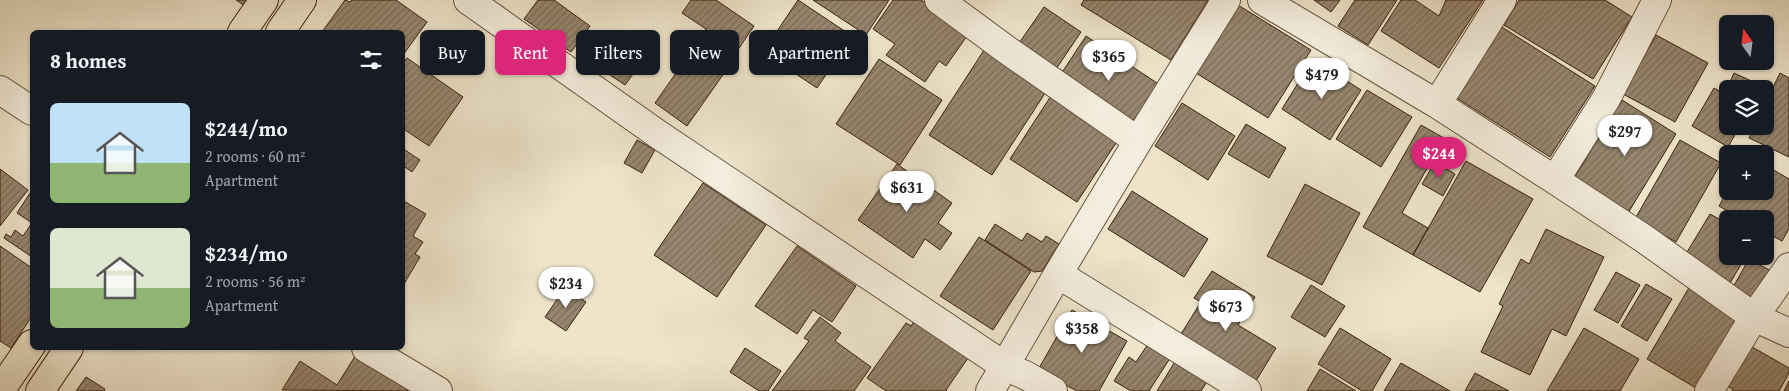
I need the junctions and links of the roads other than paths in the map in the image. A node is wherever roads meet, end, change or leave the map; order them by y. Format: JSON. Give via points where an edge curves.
{"nodes":[{"id":1,"x":264,"y":0,"type":"edge"},
{"id":2,"x":302,"y":0,"type":"edge"},
{"id":3,"x":468,"y":0,"type":"edge"},
{"id":4,"x":940,"y":0,"type":"edge"},
{"id":5,"x":1226,"y":0,"type":"edge"},
{"id":6,"x":1262,"y":0,"type":"edge"},
{"id":7,"x":1502,"y":0,"type":"edge"},
{"id":8,"x":1657,"y":0,"type":"edge"},
{"id":9,"x":243,"y":30,"type":"edge"},
{"id":10,"x":281,"y":30,"type":"edge"},
{"id":11,"x":0,"y":90,"type":"edge"},
{"id":12,"x":1437,"y":104,"type":"junction"},
{"id":13,"x":30,"y":110,"type":"edge"},
{"id":14,"x":1138,"y":141,"type":"junction"},
{"id":15,"x":1555,"y":180,"type":"junction"},
{"id":16,"x":1789,"y":267,"type":"edge"},
{"id":17,"x":1058,"y":274,"type":"junction"},
{"id":18,"x":1754,"y":317,"type":"junction"},
{"id":19,"x":1789,"y":333,"type":"edge"},
{"id":20,"x":30,"y":347,"type":"edge"},
{"id":21,"x":68,"y":350,"type":"edge"},
{"id":22,"x":369,"y":350,"type":"edge"},
{"id":23,"x":1006,"y":367,"type":"junction"},
{"id":24,"x":1231,"y":387,"type":"edge"},
{"id":25,"x":0,"y":391,"type":"edge"},
{"id":26,"x":40,"y":391,"type":"edge"},
{"id":27,"x":438,"y":391,"type":"edge"},
{"id":28,"x":990,"y":391,"type":"edge"},
{"id":29,"x":1053,"y":391,"type":"edge"},
{"id":30,"x":1709,"y":391,"type":"edge"}],
"edges":[{"from":1,"to":9,"type":"main road"},
{"from":2,"to":10,"type":"main road"},
{"from":3,"to":23,"type":"street","via":[[659,134]]},
{"from":4,"to":14,"type":"street"},
{"from":5,"to":14,"type":"street"},
{"from":6,"to":12,"type":"street"},
{"from":7,"to":12,"type":"street"},
{"from":8,"to":15,"type":"street","via":[[1606,99]]},
{"from":11,"to":13,"type":"street"},
{"from":12,"to":15,"type":"street"},
{"from":14,"to":17,"type":"street"},
{"from":15,"to":18,"type":"street"},
{"from":16,"to":18,"type":"street"},
{"from":17,"to":23,"type":"street"},
{"from":17,"to":24,"type":"street"},
{"from":18,"to":19,"type":"street"},
{"from":18,"to":30,"type":"street"},
{"from":20,"to":25,"type":"main road"},
{"from":21,"to":26,"type":"main road"},
{"from":22,"to":27,"type":"street"},
{"from":23,"to":28,"type":"street"},
{"from":23,"to":29,"type":"street"}]}
